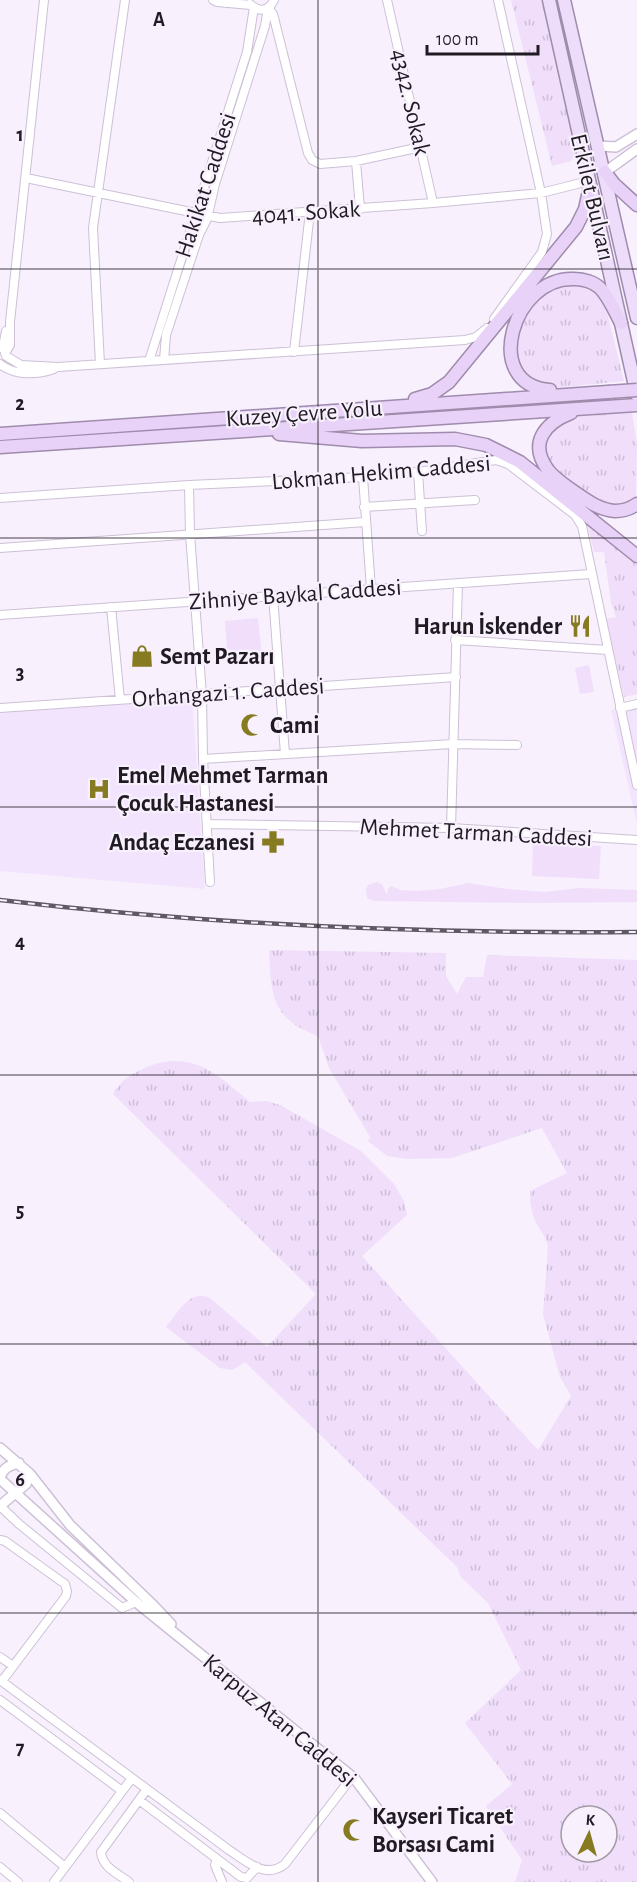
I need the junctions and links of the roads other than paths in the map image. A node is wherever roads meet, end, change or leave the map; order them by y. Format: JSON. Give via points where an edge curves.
{"nodes":[{"id":1,"x":44,"y":0,"type":"edge"},
{"id":2,"x":125,"y":0,"type":"edge"},
{"id":3,"x":213,"y":0,"type":"edge"},
{"id":4,"x":387,"y":0,"type":"edge"},
{"id":5,"x":498,"y":0,"type":"edge"},
{"id":6,"x":549,"y":0,"type":"edge"},
{"id":7,"x":564,"y":0,"type":"edge"},
{"id":8,"x":273,"y":3,"type":"edge"},
{"id":9,"x":251,"y":4,"type":"edge"},
{"id":10,"x":637,"y":134,"type":"edge"},
{"id":11,"x":598,"y":146,"type":"junction"},
{"id":12,"x":422,"y":147,"type":"junction"},
{"id":13,"x":637,"y":149,"type":"edge"},
{"id":14,"x":356,"y":161,"type":"junction"},
{"id":15,"x":605,"y":172,"type":"junction"},
{"id":16,"x":26,"y":178,"type":"junction"},
{"id":17,"x":590,"y":183,"type":"junction"},
{"id":18,"x":97,"y":192,"type":"junction"},
{"id":19,"x":541,"y":193,"type":"junction"},
{"id":20,"x":433,"y":203,"type":"junction"},
{"id":21,"x":637,"y":205,"type":"edge"},
{"id":22,"x":360,"y":208,"type":"junction"},
{"id":23,"x":195,"y":212,"type":"junction"},
{"id":24,"x":310,"y":212,"type":"junction"},
{"id":25,"x":208,"y":215,"type":"junction"},
{"id":26,"x":637,"y":318,"type":"edge"},
{"id":27,"x":621,"y":323,"type":"junction"},
{"id":28,"x":3,"y":351,"type":"edge"},
{"id":29,"x":294,"y":352,"type":"junction"},
{"id":30,"x":164,"y":360,"type":"junction"},
{"id":31,"x":149,"y":361,"type":"junction"},
{"id":32,"x":0,"y":364,"type":"edge"},
{"id":33,"x":100,"y":364,"type":"junction"},
{"id":34,"x":58,"y":367,"type":"junction"},
{"id":35,"x":637,"y":390,"type":"edge"},
{"id":36,"x":585,"y":393,"type":"junction"},
{"id":37,"x":637,"y":395,"type":"edge"},
{"id":38,"x":637,"y":405,"type":"edge"},
{"id":39,"x":582,"y":409,"type":"junction"},
{"id":40,"x":308,"y":412,"type":"junction"},
{"id":41,"x":254,"y":430,"type":"junction"},
{"id":42,"x":0,"y":434,"type":"edge"},
{"id":43,"x":0,"y":447,"type":"edge"},
{"id":44,"x":418,"y":472,"type":"junction"},
{"id":45,"x":363,"y":477,"type":"junction"},
{"id":46,"x":189,"y":485,"type":"junction"},
{"id":47,"x":0,"y":498,"type":"edge"},
{"id":48,"x":475,"y":500,"type":"dead end"},
{"id":49,"x":420,"y":504,"type":"junction"},
{"id":50,"x":637,"y":504,"type":"edge"},
{"id":51,"x":364,"y":507,"type":"junction"},
{"id":52,"x":365,"y":522,"type":"junction"},
{"id":53,"x":422,"y":531,"type":"dead end"},
{"id":54,"x":190,"y":534,"type":"junction"},
{"id":55,"x":0,"y":548,"type":"edge"},
{"id":56,"x":637,"y":556,"type":"edge"},
{"id":57,"x":591,"y":574,"type":"junction"},
{"id":58,"x":458,"y":583,"type":"junction"},
{"id":59,"x":370,"y":589,"type":"junction"},
{"id":60,"x":273,"y":596,"type":"junction"},
{"id":61,"x":196,"y":602,"type":"junction"},
{"id":62,"x":111,"y":607,"type":"junction"},
{"id":63,"x":0,"y":615,"type":"edge"},
{"id":64,"x":455,"y":640,"type":"junction"},
{"id":65,"x":608,"y":650,"type":"junction"},
{"id":66,"x":456,"y":677,"type":"junction"},
{"id":67,"x":280,"y":688,"type":"junction"},
{"id":68,"x":202,"y":695,"type":"junction"},
{"id":69,"x":120,"y":700,"type":"junction"},
{"id":70,"x":637,"y":704,"type":"edge"},
{"id":71,"x":0,"y":708,"type":"edge"},
{"id":72,"x":620,"y":708,"type":"junction"},
{"id":73,"x":453,"y":744,"type":"junction"},
{"id":74,"x":517,"y":745,"type":"dead end"},
{"id":75,"x":285,"y":754,"type":"junction"},
{"id":76,"x":203,"y":759,"type":"junction"},
{"id":77,"x":637,"y":785,"type":"edge"},
{"id":78,"x":207,"y":824,"type":"junction"},
{"id":79,"x":451,"y":828,"type":"junction"},
{"id":80,"x":637,"y":840,"type":"edge"},
{"id":81,"x":210,"y":882,"type":"dead end"},
{"id":82,"x":0,"y":1448,"type":"edge"},
{"id":83,"x":19,"y":1463,"type":"junction"},
{"id":84,"x":30,"y":1474,"type":"junction"},
{"id":85,"x":0,"y":1478,"type":"edge"},
{"id":86,"x":17,"y":1493,"type":"junction"},
{"id":87,"x":0,"y":1506,"type":"edge"},
{"id":88,"x":0,"y":1540,"type":"edge"},
{"id":89,"x":136,"y":1602,"type":"junction"},
{"id":90,"x":190,"y":1646,"type":"junction"},
{"id":91,"x":0,"y":1657,"type":"edge"},
{"id":92,"x":13,"y":1666,"type":"junction"},
{"id":93,"x":1,"y":1680,"type":"edge"},
{"id":94,"x":0,"y":1700,"type":"edge"},
{"id":95,"x":351,"y":1777,"type":"junction"},
{"id":96,"x":132,"y":1778,"type":"junction"},
{"id":97,"x":147,"y":1789,"type":"junction"},
{"id":98,"x":122,"y":1791,"type":"junction"},
{"id":99,"x":139,"y":1800,"type":"junction"},
{"id":100,"x":0,"y":1813,"type":"edge"},
{"id":101,"x":217,"y":1859,"type":"junction"},
{"id":102,"x":0,"y":1867,"type":"edge"},
{"id":103,"x":65,"y":1867,"type":"junction"},
{"id":104,"x":256,"y":1867,"type":"junction"},
{"id":105,"x":18,"y":1882,"type":"edge"},
{"id":106,"x":54,"y":1882,"type":"edge"},
{"id":107,"x":129,"y":1882,"type":"edge"},
{"id":108,"x":222,"y":1882,"type":"edge"},
{"id":109,"x":432,"y":1882,"type":"edge"}],
"edges":[{"from":1,"to":16,"type":"street"},
{"from":2,"to":18,"type":"street"},
{"from":3,"to":9,"type":"street"},
{"from":4,"to":12,"type":"street","name":"4342. Sokak"},
{"from":5,"to":19,"type":"street"},
{"from":6,"to":17,"type":"main road","name":"Erkilet Bulvarı"},
{"from":7,"to":11,"type":"main road","name":"Erkilet Bulvarı"},
{"from":8,"to":9,"type":"street","via":[[261,10]]},
{"from":8,"to":14,"type":"street","via":[[310,158],[320,164]]},
{"from":8,"to":25,"type":"street","name":"Hakikat Caddesi"},
{"from":9,"to":23,"type":"street","name":"Hakikat Caddesi","via":[[247,52]]},
{"from":10,"to":11,"type":"street","via":[[616,147]]},
{"from":11,"to":15,"type":"main road","name":"Erkilet Bulvarı"},
{"from":12,"to":14,"type":"street"},
{"from":12,"to":20,"type":"street","name":"4342. Sokak"},
{"from":13,"to":15,"type":"street"},
{"from":14,"to":22,"type":"street"},
{"from":15,"to":21,"type":"highway"},
{"from":15,"to":26,"type":"main road","name":"Erkilet Bulvarı"},
{"from":16,"to":18,"type":"street","name":"4041. Sokak"},
{"from":16,"to":28,"type":"street","via":[[10,345]]},
{"from":17,"to":19,"type":"street","name":"4041. Sokak"},
{"from":17,"to":27,"type":"main road","name":"Erkilet Bulvarı"},
{"from":17,"to":40,"type":"highway","via":[[585,208],[570,235],[444,387],[416,399],[338,405]]},
{"from":18,"to":23,"type":"street","name":"4041. Sokak"},
{"from":18,"to":33,"type":"street","via":[[93,228]]},
{"from":19,"to":20,"type":"street","name":"4041. Sokak"},
{"from":19,"to":29,"type":"street","via":[[548,234],[545,247],[481,334],[460,341]]},
{"from":20,"to":22,"type":"street","name":"4041. Sokak"},
{"from":22,"to":24,"type":"street","name":"4041. Sokak"},
{"from":23,"to":25,"type":"street","name":"4041. Sokak"},
{"from":23,"to":31,"type":"street","name":"Hakikat Caddesi"},
{"from":24,"to":25,"type":"street","name":"4041. Sokak","via":[[220,218]]},
{"from":24,"to":29,"type":"street"},
{"from":25,"to":30,"type":"street","name":"Hakikat Caddesi","via":[[166,335]]},
{"from":27,"to":36,"type":"highway","via":[[601,289],[576,279],[546,286],[520,312],[511,351],[521,378],[538,389]]},
{"from":27,"to":37,"type":"main road","name":"Erkilet Bulvarı"},
{"from":28,"to":32,"type":"street"},
{"from":28,"to":34,"type":"street","via":[[21,365]]},
{"from":29,"to":30,"type":"street"},
{"from":30,"to":31,"type":"street"},
{"from":31,"to":33,"type":"street"},
{"from":32,"to":34,"type":"street","via":[[21,373]]},
{"from":33,"to":34,"type":"street"},
{"from":35,"to":36,"type":"highway","name":"Kuzey Çevre Yolu","bridge":true},
{"from":36,"to":40,"type":"highway","name":"Kuzey Çevre Yolu"},
{"from":38,"to":39,"type":"highway","name":"Kuzey Çevre Yolu"},
{"from":39,"to":41,"type":"highway","name":"Kuzey Çevre Yolu"},
{"from":39,"to":50,"type":"highway","via":[[557,418],[544,430],[540,447],[544,464],[557,479],[595,505],[618,511]]},
{"from":40,"to":42,"type":"highway","name":"Kuzey Çevre Yolu"},
{"from":41,"to":43,"type":"highway","name":"Kuzey Çevre Yolu"},
{"from":41,"to":56,"type":"highway","via":[[337,440],[455,439],[486,445],[520,462]]},
{"from":44,"to":45,"type":"street","name":"Lokman Hekim Caddesi"},
{"from":44,"to":49,"type":"street"},
{"from":44,"to":57,"type":"street","name":"Lokman Hekim Caddesi","via":[[496,460],[508,464],[578,519],[584,530]]},
{"from":45,"to":46,"type":"street","name":"Lokman Hekim Caddesi"},
{"from":45,"to":51,"type":"street"},
{"from":46,"to":47,"type":"street","name":"Lokman Hekim Caddesi"},
{"from":46,"to":54,"type":"street"},
{"from":48,"to":49,"type":"street"},
{"from":49,"to":51,"type":"street"},
{"from":49,"to":53,"type":"street"},
{"from":51,"to":52,"type":"street"},
{"from":52,"to":54,"type":"street"},
{"from":52,"to":59,"type":"street"},
{"from":54,"to":55,"type":"street"},
{"from":54,"to":61,"type":"street"},
{"from":57,"to":58,"type":"street","name":"Zihniye Baykal Caddesi"},
{"from":57,"to":65,"type":"street","name":"Lokman Hekim Caddesi"},
{"from":58,"to":59,"type":"street","name":"Zihniye Baykal Caddesi"},
{"from":58,"to":64,"type":"street"},
{"from":59,"to":60,"type":"street","name":"Zihniye Baykal Caddesi"},
{"from":60,"to":61,"type":"street","name":"Zihniye Baykal Caddesi"},
{"from":60,"to":67,"type":"street"},
{"from":61,"to":62,"type":"street","name":"Zihniye Baykal Caddesi"},
{"from":61,"to":68,"type":"street"},
{"from":62,"to":63,"type":"street","name":"Zihniye Baykal Caddesi"},
{"from":62,"to":69,"type":"street"},
{"from":64,"to":65,"type":"street"},
{"from":64,"to":66,"type":"street"},
{"from":65,"to":72,"type":"street","name":"Lokman Hekim Caddesi"},
{"from":66,"to":67,"type":"street","name":"Orhangazi 1. Caddesi"},
{"from":66,"to":73,"type":"street"},
{"from":67,"to":68,"type":"street","name":"Orhangazi 1. Caddesi"},
{"from":67,"to":75,"type":"street"},
{"from":68,"to":69,"type":"street","name":"Orhangazi 1. Caddesi"},
{"from":68,"to":76,"type":"street"},
{"from":69,"to":71,"type":"street","name":"Orhangazi 1. Caddesi"},
{"from":70,"to":72,"type":"street"},
{"from":72,"to":77,"type":"street","name":"Lokman Hekim Caddesi"},
{"from":73,"to":74,"type":"street"},
{"from":73,"to":75,"type":"street"},
{"from":73,"to":79,"type":"street"},
{"from":75,"to":76,"type":"street"},
{"from":76,"to":78,"type":"street"},
{"from":78,"to":79,"type":"street","name":"Mehmet Tarman Caddesi"},
{"from":78,"to":81,"type":"street"},
{"from":79,"to":80,"type":"street","name":"Mehmet Tarman Caddesi"},
{"from":82,"to":83,"type":"street"},
{"from":83,"to":84,"type":"street","name":"Karpuz Atan Caddesi"},
{"from":83,"to":85,"type":"street","via":[[9,1465]]},
{"from":84,"to":86,"type":"street"},
{"from":84,"to":90,"type":"street","name":"Karpuz Atan Caddesi","via":[[70,1525]]},
{"from":85,"to":86,"type":"street","name":"Karpuz Atan Caddesi"},
{"from":86,"to":87,"type":"street"},
{"from":86,"to":89,"type":"street","name":"Karpuz Atan Caddesi"},
{"from":87,"to":89,"type":"street","via":[[122,1608]]},
{"from":88,"to":92,"type":"street","via":[[67,1588],[66,1596]]},
{"from":89,"to":90,"type":"street","name":"Karpuz Atan Caddesi"},
{"from":90,"to":95,"type":"street","name":"Karpuz Atan Caddesi"},
{"from":91,"to":92,"type":"street"},
{"from":92,"to":93,"type":"street"},
{"from":93,"to":96,"type":"street"},
{"from":94,"to":98,"type":"street"},
{"from":95,"to":104,"type":"street","via":[[285,1864],[274,1871]]},
{"from":95,"to":109,"type":"street","name":"Karpuz Atan Caddesi"},
{"from":96,"to":97,"type":"street"},
{"from":96,"to":98,"type":"street"},
{"from":97,"to":99,"type":"street"},
{"from":97,"to":104,"type":"street"},
{"from":98,"to":103,"type":"street"},
{"from":99,"to":101,"type":"street"},
{"from":99,"to":107,"type":"street","via":[[101,1852],[106,1865]]},
{"from":100,"to":103,"type":"street"},
{"from":101,"to":104,"type":"street","via":[[243,1878]]},
{"from":101,"to":108,"type":"street","via":[[215,1865]]},
{"from":102,"to":105,"type":"street"},
{"from":103,"to":106,"type":"street"}]}
